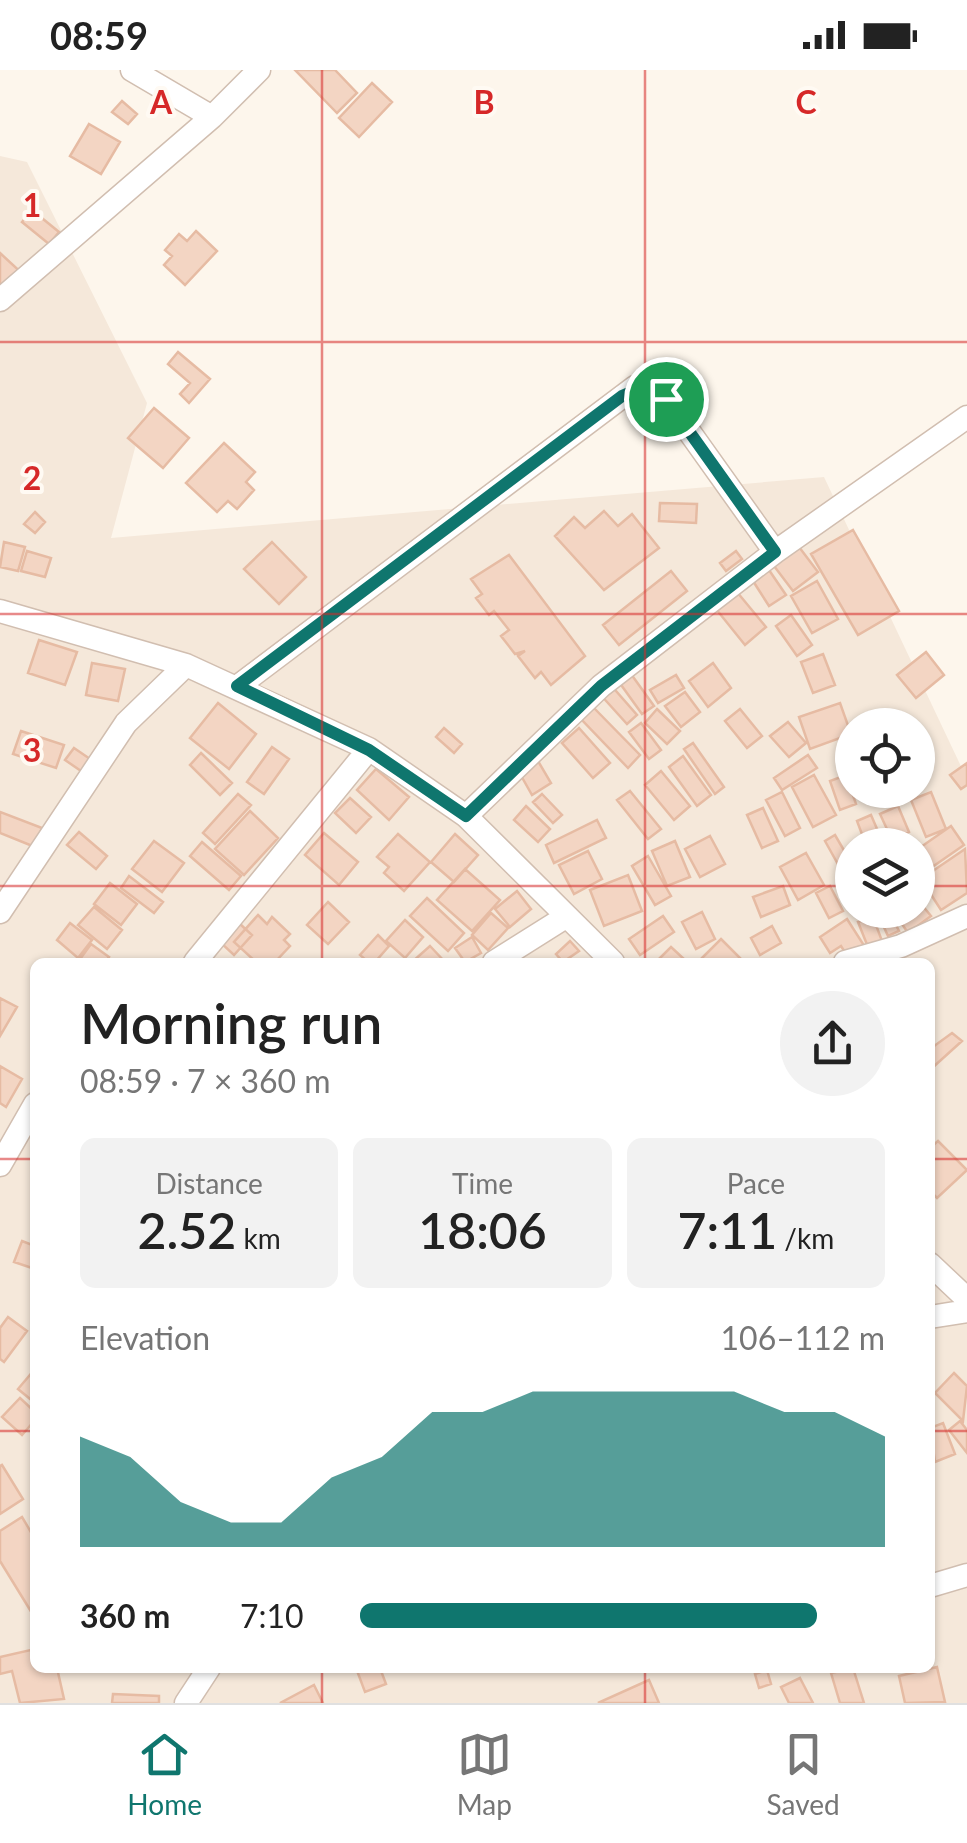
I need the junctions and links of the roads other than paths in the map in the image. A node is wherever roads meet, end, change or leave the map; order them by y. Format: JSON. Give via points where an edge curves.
{"nodes":[{"id":1,"x":132,"y":70,"type":"edge"},
{"id":2,"x":259,"y":70,"type":"edge"},
{"id":3,"x":212,"y":117,"type":"junction"},
{"id":4,"x":0,"y":300,"type":"edge"},
{"id":5,"x":967,"y":418,"type":"edge"},
{"id":6,"x":775,"y":552,"type":"junction"},
{"id":7,"x":0,"y":611,"type":"edge"},
{"id":8,"x":186,"y":665,"type":"junction"},
{"id":9,"x":237,"y":686,"type":"junction"},
{"id":10,"x":369,"y":750,"type":"junction"},
{"id":11,"x":466,"y":816,"type":"junction"},
{"id":12,"x":0,"y":912,"type":"edge"},
{"id":13,"x":967,"y":916,"type":"edge"},
{"id":14,"x":564,"y":918,"type":"junction"},
{"id":15,"x":198,"y":958,"type":"edge"},
{"id":16,"x":500,"y":958,"type":"edge"},
{"id":17,"x":609,"y":958,"type":"edge"},
{"id":18,"x":859,"y":958,"type":"edge"},
{"id":19,"x":30,"y":1113,"type":"edge"},
{"id":20,"x":0,"y":1164,"type":"edge"},
{"id":21,"x":935,"y":1269,"type":"edge"},
{"id":22,"x":967,"y":1299,"type":"edge"},
{"id":23,"x":967,"y":1311,"type":"edge"},
{"id":24,"x":935,"y":1316,"type":"edge"},
{"id":25,"x":967,"y":1575,"type":"edge"},
{"id":26,"x":935,"y":1585,"type":"edge"},
{"id":27,"x":205,"y":1673,"type":"edge"},
{"id":28,"x":186,"y":1703,"type":"edge"}],
"edges":[{"from":1,"to":3,"type":"street"},
{"from":2,"to":3,"type":"street"},
{"from":3,"to":4,"type":"street"},
{"from":5,"to":6,"type":"street"},
{"from":6,"to":9,"type":"street","via":[[666,399],[634,387]]},
{"from":6,"to":11,"type":"street","via":[[601,686]]},
{"from":7,"to":8,"type":"street"},
{"from":8,"to":9,"type":"street"},
{"from":8,"to":12,"type":"street","via":[[126,724]]},
{"from":9,"to":10,"type":"street"},
{"from":10,"to":11,"type":"street"},
{"from":10,"to":15,"type":"street"},
{"from":11,"to":14,"type":"street"},
{"from":13,"to":18,"type":"street"},
{"from":14,"to":16,"type":"street"},
{"from":14,"to":17,"type":"street"},
{"from":19,"to":20,"type":"street"},
{"from":21,"to":22,"type":"street"},
{"from":23,"to":24,"type":"street"},
{"from":25,"to":26,"type":"street"},
{"from":27,"to":28,"type":"street"}]}
